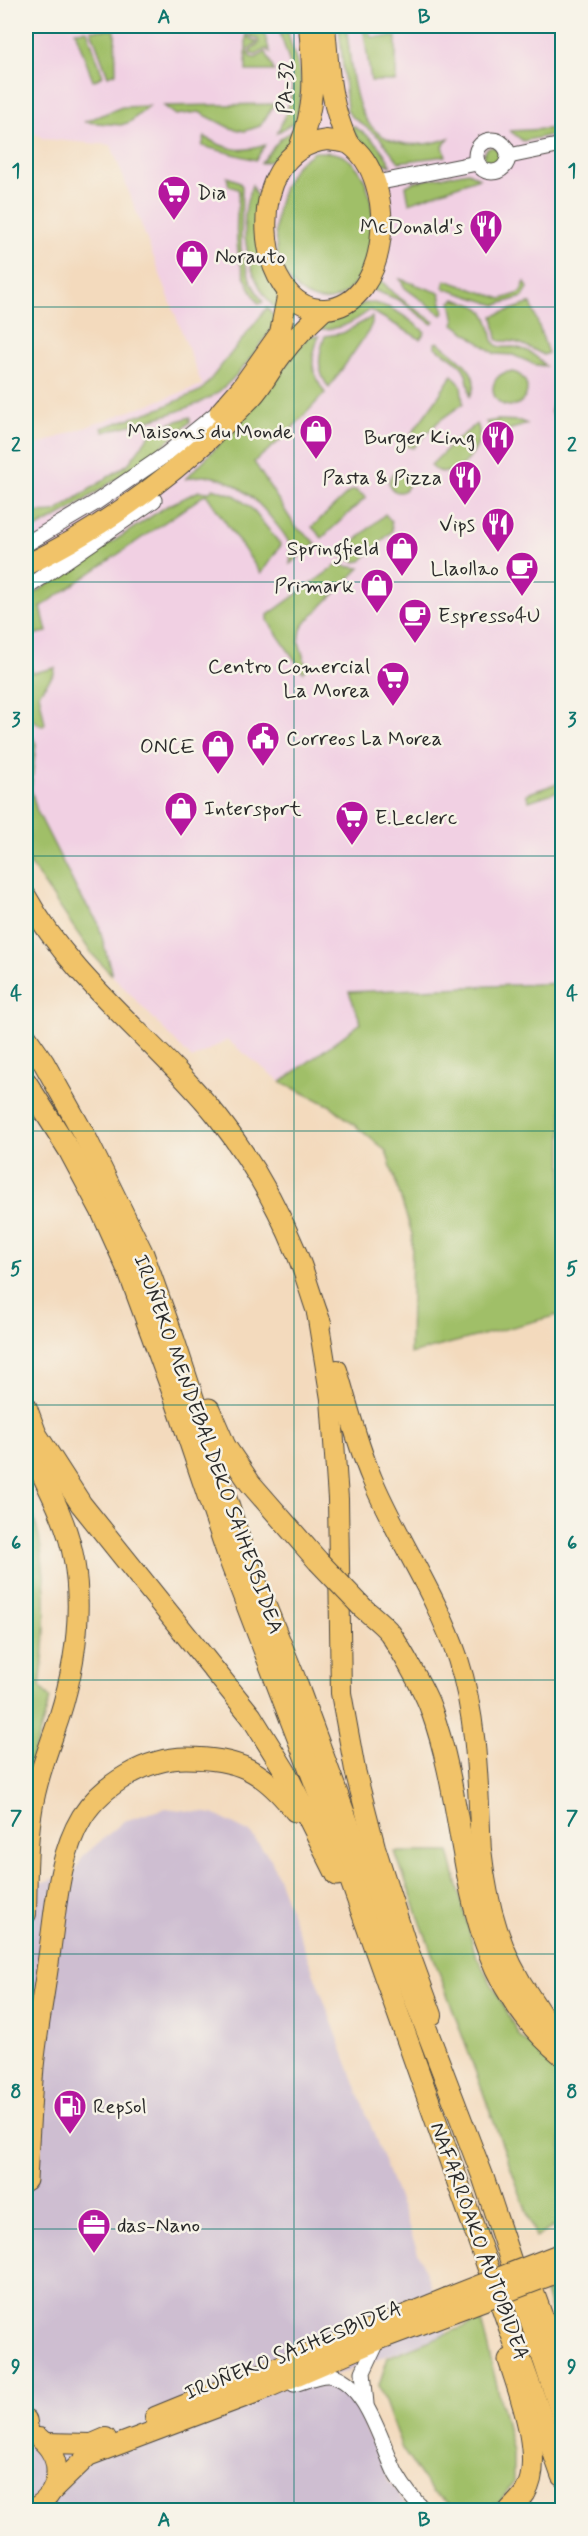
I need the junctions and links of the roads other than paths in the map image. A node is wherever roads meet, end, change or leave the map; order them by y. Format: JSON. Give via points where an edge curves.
{"nodes":[{"id":1,"x":309,"y":26,"type":"edge"},
{"id":2,"x":325,"y":26,"type":"edge"},
{"id":3,"x":348,"y":143,"type":"junction"},
{"id":4,"x":562,"y":145,"type":"edge"},
{"id":5,"x":299,"y":148,"type":"junction"},
{"id":6,"x":509,"y":156,"type":"junction"},
{"id":7,"x":477,"y":163,"type":"junction"},
{"id":8,"x":376,"y":183,"type":"junction"},
{"id":9,"x":288,"y":292,"type":"junction"},
{"id":10,"x":325,"y":309,"type":"junction"},
{"id":11,"x":254,"y":395,"type":"junction"},
{"id":12,"x":222,"y":409,"type":"junction"},
{"id":13,"x":154,"y":500,"type":"joint"},
{"id":14,"x":26,"y":544,"type":"edge"},
{"id":15,"x":26,"y":557,"type":"edge"},
{"id":16,"x":26,"y":565,"type":"edge"},
{"id":17,"x":26,"y":588,"type":"edge"},
{"id":18,"x":26,"y":896,"type":"edge"},
{"id":19,"x":26,"y":1037,"type":"edge"},
{"id":20,"x":26,"y":1082,"type":"edge"},
{"id":21,"x":78,"y":1145,"type":"junction"},
{"id":22,"x":317,"y":1313,"type":"junction"},
{"id":23,"x":174,"y":1340,"type":"junction"},
{"id":24,"x":26,"y":1407,"type":"edge"},
{"id":25,"x":26,"y":1443,"type":"edge"},
{"id":26,"x":324,"y":1849,"type":"junction"},
{"id":27,"x":473,"y":1855,"type":"junction"},
{"id":28,"x":26,"y":1914,"type":"edge"},
{"id":29,"x":405,"y":1941,"type":"junction"},
{"id":30,"x":415,"y":2001,"type":"junction"},
{"id":31,"x":395,"y":2007,"type":"junction"},
{"id":32,"x":556,"y":2032,"type":"edge"},
{"id":33,"x":562,"y":2055,"type":"edge"},
{"id":34,"x":26,"y":2180,"type":"edge"},
{"id":35,"x":562,"y":2253,"type":"edge"},
{"id":36,"x":489,"y":2266,"type":"junction"},
{"id":37,"x":562,"y":2271,"type":"edge"},
{"id":38,"x":450,"y":2305,"type":"junction"},
{"id":39,"x":378,"y":2340,"type":"junction"},
{"id":40,"x":562,"y":2370,"type":"edge"},
{"id":41,"x":260,"y":2391,"type":"junction"},
{"id":42,"x":368,"y":2410,"type":"junction"},
{"id":43,"x":562,"y":2415,"type":"edge"},
{"id":44,"x":31,"y":2432,"type":"edge"},
{"id":45,"x":562,"y":2476,"type":"edge"},
{"id":46,"x":53,"y":2490,"type":"junction"},
{"id":47,"x":525,"y":2501,"type":"edge"},
{"id":48,"x":31,"y":2510,"type":"edge"},
{"id":49,"x":424,"y":2511,"type":"edge"},
{"id":50,"x":510,"y":2511,"type":"edge"}],
"edges":[{"from":1,"to":5,"type":"highway","name":"PA-32","number":"PA-32","via":[[313,99],[311,117]]},
{"from":2,"to":3,"type":"highway","number":"PA-32","via":[[331,96]]},
{"from":3,"to":5,"type":"highway","via":[[314,141]]},
{"from":3,"to":8,"type":"highway","via":[[366,163]]},
{"from":4,"to":6,"type":"street"},
{"from":5,"to":9,"type":"highway","number":"PA-32","via":[[273,181],[266,223],[271,261]]},
{"from":6,"to":7,"type":"street","via":[[504,168],[496,172],[484,170]]},
{"from":6,"to":7,"type":"street","via":[[506,146],[491,139],[479,146]]},
{"from":7,"to":8,"type":"street"},
{"from":8,"to":10,"type":"highway","via":[[382,228],[370,275],[346,302]]},
{"from":9,"to":10,"type":"highway","via":[[315,308]]},
{"from":9,"to":12,"type":"highway","via":[[280,333]]},
{"from":10,"to":11,"type":"highway","via":[[293,340]]},
{"from":11,"to":13,"type":"highway","via":[[234,424]]},
{"from":11,"to":16,"type":"highway","via":[[135,500]]},
{"from":12,"to":14,"type":"street","via":[[95,504]]},
{"from":12,"to":15,"type":"highway","via":[[200,435],[132,492],[64,538]]},
{"from":13,"to":17,"type":"street"},
{"from":18,"to":22,"type":"highway","via":[[54,940],[89,982],[217,1116],[265,1186],[297,1254]]},
{"from":19,"to":21,"type":"highway","name":"IRUÑEKO MENDEBALDEKO SAIHESBIDEA","via":[[44,1063]]},
{"from":20,"to":21,"type":"highway","name":"IRUÑEKO MENDEBALDEKO SAIHESBIDEA"},
{"from":21,"to":23,"type":"highway","name":"IRUÑEKO MENDEBALDEKO SAIHESBIDEA","via":[[143,1254]]},
{"from":21,"to":31,"type":"highway","name":"IRUÑEKO MENDEBALDEKO SAIHESBIDEA","via":[[176,1398],[230,1560],[330,1822]]},
{"from":22,"to":27,"type":"highway","via":[[372,1478],[458,1659],[470,1706],[476,1757]]},
{"from":22,"to":29,"type":"highway","via":[[331,1398],[337,1488],[341,1693],[355,1770]]},
{"from":23,"to":27,"type":"highway","bridge":true,"via":[[225,1446],[244,1474],[318,1561],[389,1633],[431,1708]]},
{"from":23,"to":30,"type":"highway","name":"IRUÑEKO MENDEBALDEKO SAIHESBIDEA","via":[[244,1553]]},
{"from":24,"to":26,"type":"highway","via":[[36,1434],[81,1504],[251,1716]]},
{"from":25,"to":28,"type":"highway","via":[[66,1527],[77,1591],[71,1670],[31,1810]]},
{"from":26,"to":31,"type":"highway"},
{"from":26,"to":34,"type":"highway","via":[[273,1784],[249,1769],[219,1760],[182,1758],[154,1764],[118,1780],[100,1796],[83,1816],[64,1863],[34,2065]]},
{"from":27,"to":32,"type":"highway","via":[[482,1918],[501,1964],[524,2002]]},
{"from":27,"to":33,"type":"highway","via":[[471,1897],[483,1942],[521,2012]]},
{"from":29,"to":30,"type":"highway"},
{"from":29,"to":40,"type":"highway"},
{"from":30,"to":43,"type":"highway","name":"NAFARROAKO AUTOBIDEA","via":[[483,2177]]},
{"from":31,"to":36,"type":"highway","name":"NAFARROAKO AUTOBIDEA"},
{"from":35,"to":38,"type":"highway","name":"IRUÑEKO SAIHESBIDEA","bridge":true},
{"from":36,"to":45,"type":"highway","name":"NAFARROAKO AUTOBIDEA"},
{"from":36,"to":47,"type":"highway","via":[[491,2307],[531,2440]]},
{"from":37,"to":38,"type":"highway","name":"IRUÑEKO SAIHESBIDEA","bridge":true},
{"from":38,"to":39,"type":"highway","name":"IRUÑEKO SAIHESBIDEA"},
{"from":38,"to":44,"type":"highway","name":"IRUÑEKO SAIHESBIDEA","via":[[92,2444]]},
{"from":39,"to":41,"type":"highway","name":"IRUÑEKO SAIHESBIDEA"},
{"from":39,"to":42,"type":"street","via":[[363,2372]]},
{"from":41,"to":42,"type":"street","via":[[328,2375],[348,2384]]},
{"from":41,"to":46,"type":"highway","name":"IRUÑEKO SAIHESBIDEA","via":[[88,2456]]},
{"from":42,"to":49,"type":"street","via":[[396,2474]]},
{"from":44,"to":46,"type":"highway","via":[[53,2453],[57,2478]]},
{"from":46,"to":48,"type":"highway","name":"IRUÑEKO SAIHESBIDEA"},
{"from":47,"to":50,"type":"highway"}]}
